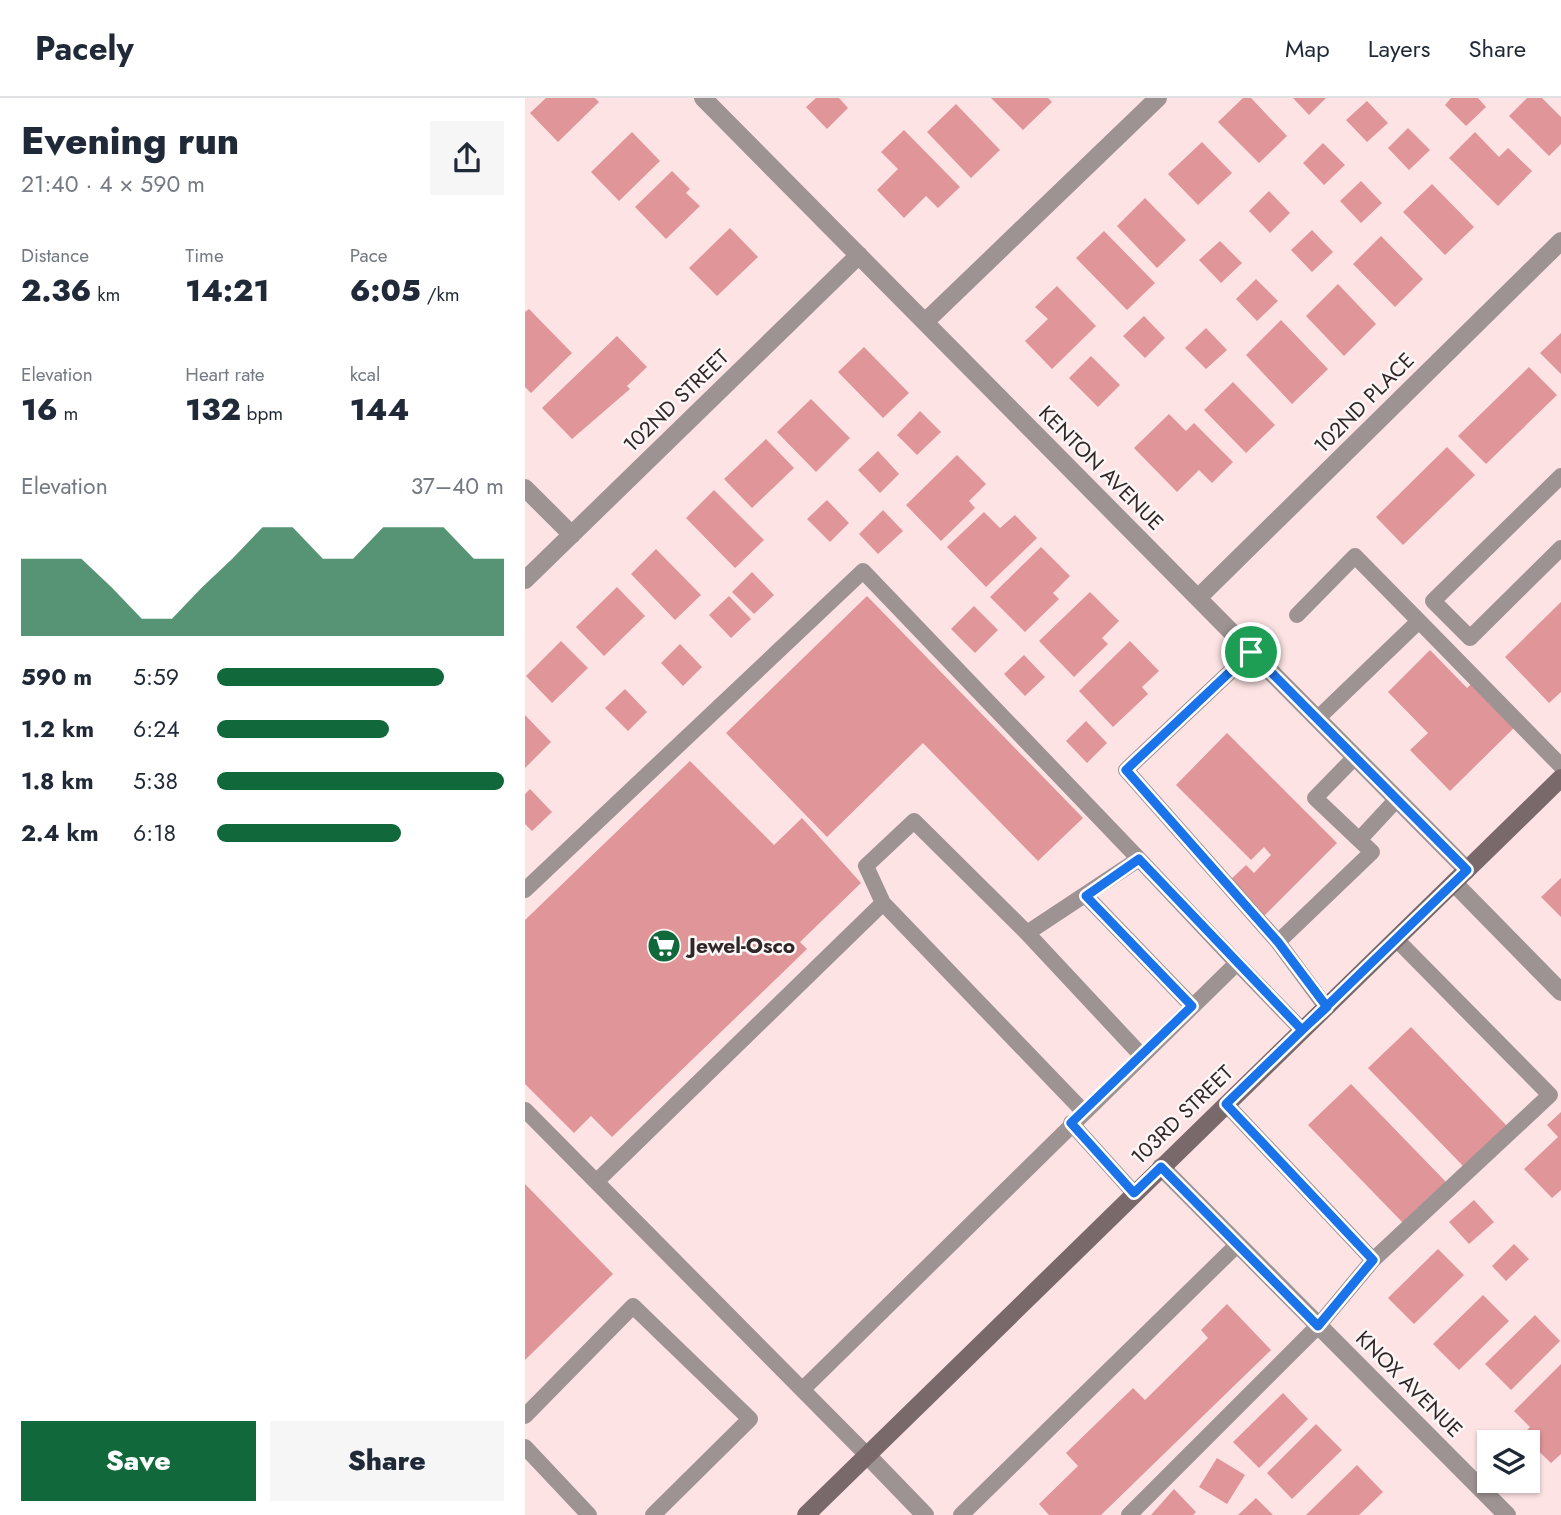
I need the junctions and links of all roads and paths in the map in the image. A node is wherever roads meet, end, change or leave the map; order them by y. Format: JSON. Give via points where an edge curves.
{"nodes":[{"id":1,"x":703,"y":98,"type":"edge"},
{"id":2,"x":1158,"y":98,"type":"edge"},
{"id":3,"x":1561,"y":241,"type":"edge"},
{"id":4,"x":859,"y":255,"type":"junction"},
{"id":5,"x":925,"y":322,"type":"junction"},
{"id":6,"x":1561,"y":476,"type":"edge"},
{"id":7,"x":525,"y":488,"type":"edge"},
{"id":8,"x":572,"y":535,"type":"junction"},
{"id":9,"x":1561,"y":548,"type":"edge"},
{"id":10,"x":525,"y":580,"type":"edge"},
{"id":11,"x":1198,"y":598,"type":"junction"},
{"id":12,"x":1297,"y":615,"type":"dead end"},
{"id":13,"x":1419,"y":621,"type":"junction"},
{"id":14,"x":1251,"y":652,"type":"junction"},
{"id":15,"x":1317,"y":719,"type":"junction"},
{"id":16,"x":1355,"y":757,"type":"junction"},
{"id":17,"x":1561,"y":766,"type":"edge"},
{"id":18,"x":1561,"y":778,"type":"edge"},
{"id":19,"x":1397,"y":799,"type":"junction"},
{"id":20,"x":1359,"y":840,"type":"junction"},
{"id":21,"x":1139,"y":859,"type":"junction"},
{"id":22,"x":1460,"y":876,"type":"junction"},
{"id":23,"x":525,"y":890,"type":"edge"},
{"id":24,"x":1086,"y":896,"type":"junction"},
{"id":25,"x":883,"y":903,"type":"junction"},
{"id":26,"x":1027,"y":933,"type":"junction"},
{"id":27,"x":1396,"y":939,"type":"junction"},
{"id":28,"x":1278,"y":942,"type":"junction"},
{"id":29,"x":1237,"y":963,"type":"junction"},
{"id":30,"x":1561,"y":992,"type":"edge"},
{"id":31,"x":1192,"y":1006,"type":"junction"},
{"id":32,"x":1327,"y":1007,"type":"junction"},
{"id":33,"x":1302,"y":1030,"type":"junction"},
{"id":34,"x":1141,"y":1055,"type":"junction"},
{"id":35,"x":1226,"y":1104,"type":"junction"},
{"id":36,"x":525,"y":1110,"type":"edge"},
{"id":37,"x":1083,"y":1111,"type":"junction"},
{"id":38,"x":1071,"y":1123,"type":"junction"},
{"id":39,"x":1161,"y":1167,"type":"junction"},
{"id":40,"x":597,"y":1181,"type":"junction"},
{"id":41,"x":1134,"y":1193,"type":"junction"},
{"id":42,"x":1238,"y":1244,"type":"junction"},
{"id":43,"x":1373,"y":1260,"type":"junction"},
{"id":44,"x":1318,"y":1326,"type":"junction"},
{"id":45,"x":803,"y":1389,"type":"junction"},
{"id":46,"x":525,"y":1416,"type":"edge"},
{"id":47,"x":525,"y":1447,"type":"edge"},
{"id":48,"x":867,"y":1455,"type":"junction"},
{"id":49,"x":589,"y":1515,"type":"edge"},
{"id":50,"x":653,"y":1515,"type":"edge"},
{"id":51,"x":807,"y":1515,"type":"edge"},
{"id":52,"x":925,"y":1515,"type":"edge"},
{"id":53,"x":961,"y":1515,"type":"edge"},
{"id":54,"x":1129,"y":1515,"type":"edge"},
{"id":55,"x":1507,"y":1515,"type":"edge"}],
"edges":[{"from":1,"to":4,"type":"street","name":"KENTON AVENUE"},
{"from":2,"to":5,"type":"street"},
{"from":3,"to":11,"type":"street","name":"102ND PLACE"},
{"from":4,"to":5,"type":"street","name":"KENTON AVENUE"},
{"from":4,"to":8,"type":"street","name":"102ND STREET"},
{"from":5,"to":11,"type":"street","name":"KENTON AVENUE"},
{"from":6,"to":9,"type":"lane","via":[[1433,601],[1470,638]]},
{"from":7,"to":8,"type":"street"},
{"from":8,"to":10,"type":"street","name":"102ND STREET"},
{"from":11,"to":14,"type":"street","name":"KENTON AVENUE"},
{"from":12,"to":13,"type":"lane","via":[[1355,556]]},
{"from":13,"to":15,"type":"lane"},
{"from":13,"to":17,"type":"lane"},
{"from":14,"to":15,"type":"street","name":"KENTON AVENUE"},
{"from":14,"to":28,"type":"lane","via":[[1126,770]]},
{"from":15,"to":16,"type":"street","name":"KENTON AVENUE"},
{"from":16,"to":19,"type":"street","name":"KENTON AVENUE"},
{"from":16,"to":20,"type":"lane","via":[[1315,798]]},
{"from":18,"to":22,"type":"main road","name":"103RD STREET"},
{"from":19,"to":20,"type":"lane"},
{"from":19,"to":22,"type":"street","name":"KENTON AVENUE"},
{"from":20,"to":28,"type":"lane","via":[[1372,852]]},
{"from":21,"to":23,"type":"lane","via":[[863,570]]},
{"from":21,"to":24,"type":"lane"},
{"from":21,"to":29,"type":"lane"},
{"from":22,"to":27,"type":"main road","name":"103RD STREET"},
{"from":22,"to":30,"type":"street","name":"KENTON AVENUE"},
{"from":24,"to":26,"type":"lane"},
{"from":24,"to":31,"type":"lane"},
{"from":25,"to":26,"type":"lane","via":[[866,866],[914,821]]},
{"from":25,"to":37,"type":"lane"},
{"from":25,"to":40,"type":"lane"},
{"from":26,"to":34,"type":"lane"},
{"from":27,"to":32,"type":"main road","name":"103RD STREET"},
{"from":27,"to":43,"type":"lane","via":[[1550,1095]]},
{"from":28,"to":32,"type":"lane"},
{"from":29,"to":31,"type":"lane"},
{"from":29,"to":33,"type":"lane"},
{"from":31,"to":34,"type":"lane"},
{"from":32,"to":33,"type":"main road","name":"103RD STREET"},
{"from":33,"to":35,"type":"main road","name":"103RD STREET"},
{"from":34,"to":37,"type":"lane"},
{"from":35,"to":39,"type":"main road","name":"103RD STREET"},
{"from":35,"to":43,"type":"lane"},
{"from":36,"to":40,"type":"lane"},
{"from":37,"to":38,"type":"lane"},
{"from":38,"to":41,"type":"lane"},
{"from":38,"to":45,"type":"lane"},
{"from":39,"to":41,"type":"main road","name":"103RD STREET"},
{"from":39,"to":42,"type":"street","name":"KNOX AVENUE"},
{"from":40,"to":45,"type":"lane"},
{"from":41,"to":48,"type":"main road","name":"103RD STREET"},
{"from":42,"to":44,"type":"street","name":"KNOX AVENUE"},
{"from":42,"to":53,"type":"lane"},
{"from":43,"to":44,"type":"lane"},
{"from":44,"to":54,"type":"lane"},
{"from":44,"to":55,"type":"street","name":"KNOX AVENUE"},
{"from":45,"to":48,"type":"lane"},
{"from":46,"to":50,"type":"lane","via":[[633,1306],[750,1419]]},
{"from":47,"to":49,"type":"lane"},
{"from":48,"to":51,"type":"main road","name":"103RD STREET"},
{"from":48,"to":52,"type":"street"}]}
